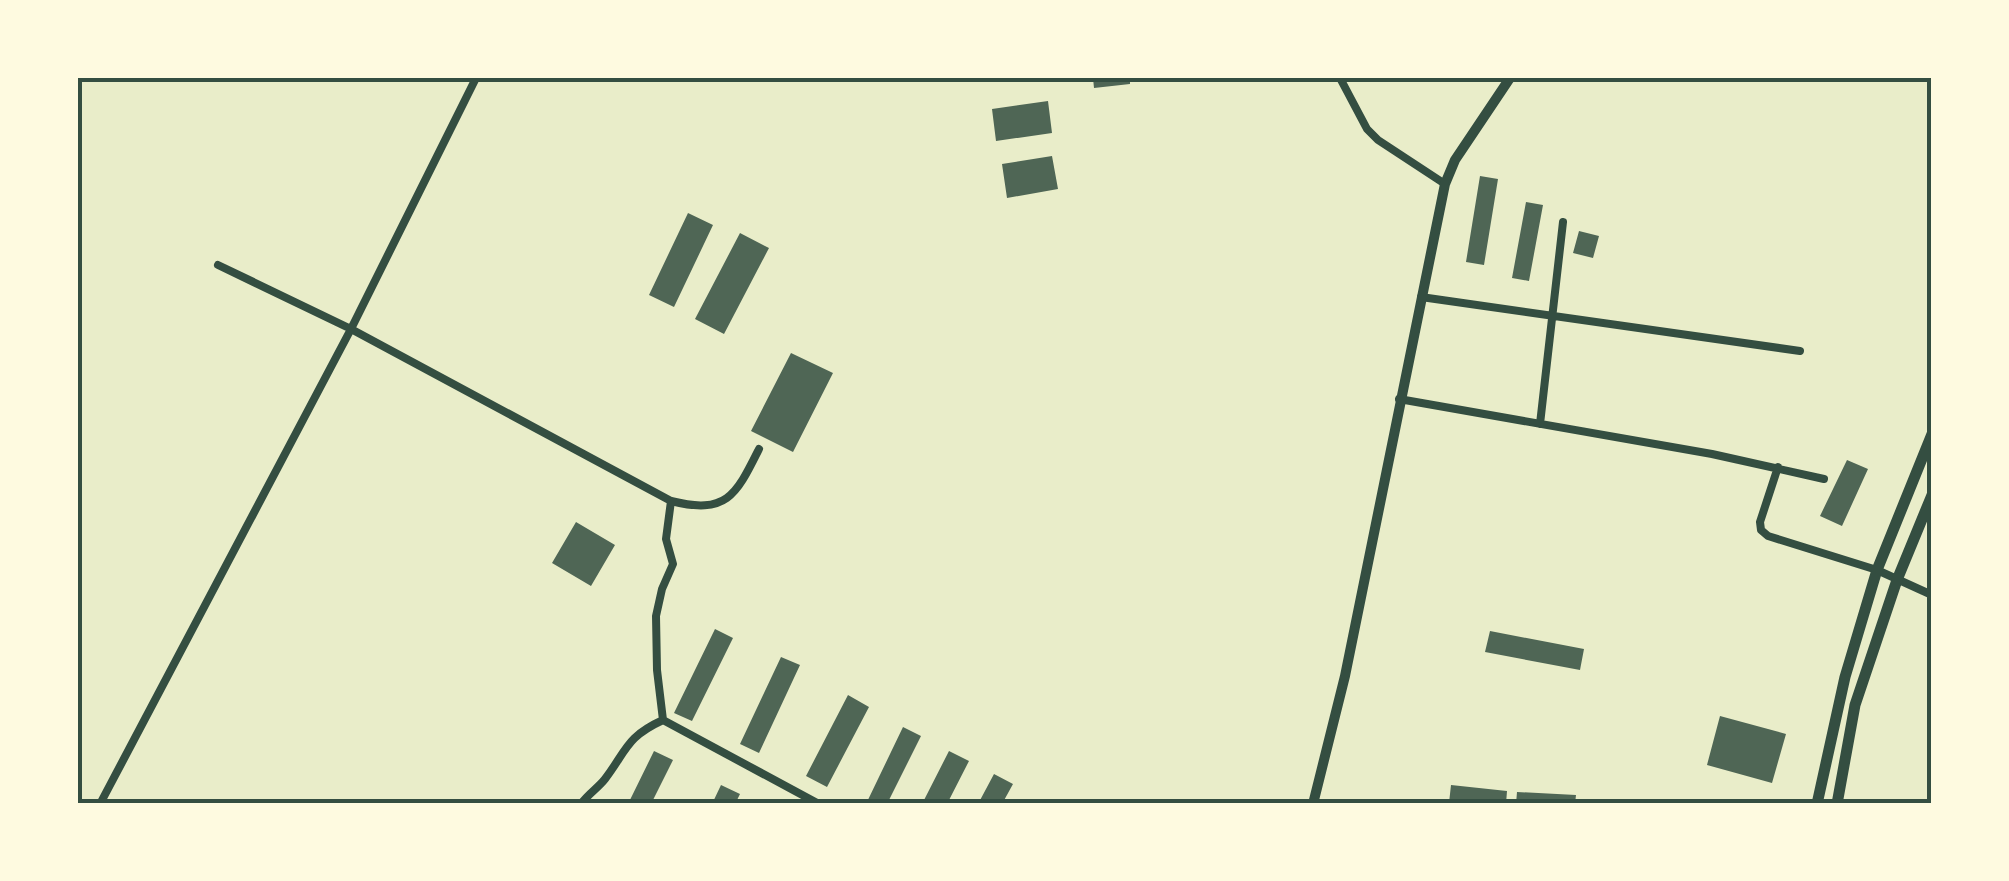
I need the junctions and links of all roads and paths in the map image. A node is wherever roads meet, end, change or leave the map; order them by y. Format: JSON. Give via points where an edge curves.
{"nodes":[{"id":1,"x":476,"y":78,"type":"edge"},
{"id":2,"x":1340,"y":78,"type":"edge"},
{"id":3,"x":1510,"y":78,"type":"edge"},
{"id":4,"x":1445,"y":184,"type":"junction"},
{"id":5,"x":1563,"y":222,"type":"dead end"},
{"id":6,"x":218,"y":265,"type":"dead end"},
{"id":7,"x":1421,"y":297,"type":"junction"},
{"id":8,"x":1552,"y":316,"type":"junction"},
{"id":9,"x":351,"y":329,"type":"junction"},
{"id":10,"x":1800,"y":351,"type":"dead end"},
{"id":11,"x":1400,"y":399,"type":"junction"},
{"id":12,"x":1540,"y":424,"type":"junction"},
{"id":13,"x":1932,"y":434,"type":"edge"},
{"id":14,"x":759,"y":449,"type":"dead end"},
{"id":15,"x":1778,"y":467,"type":"junction"},
{"id":16,"x":1824,"y":479,"type":"dead end"},
{"id":17,"x":1932,"y":496,"type":"edge"},
{"id":18,"x":671,"y":501,"type":"junction"},
{"id":19,"x":1877,"y":570,"type":"junction"},
{"id":20,"x":1897,"y":580,"type":"junction"},
{"id":21,"x":1932,"y":595,"type":"edge"},
{"id":22,"x":663,"y":720,"type":"junction"},
{"id":23,"x":100,"y":804,"type":"edge"},
{"id":24,"x":582,"y":804,"type":"edge"},
{"id":25,"x":820,"y":804,"type":"edge"},
{"id":26,"x":1312,"y":804,"type":"edge"},
{"id":27,"x":1817,"y":804,"type":"edge"},
{"id":28,"x":1837,"y":804,"type":"edge"}],
"edges":[{"from":1,"to":9,"type":"street"},
{"from":2,"to":4,"type":"street","via":[[1367,129]]},
{"from":3,"to":4,"type":"main road"},
{"from":4,"to":7,"type":"main road"},
{"from":5,"to":8,"type":"street"},
{"from":6,"to":9,"type":"street"},
{"from":7,"to":8,"type":"street"},
{"from":7,"to":11,"type":"main road"},
{"from":8,"to":10,"type":"street"},
{"from":8,"to":12,"type":"street"},
{"from":9,"to":18,"type":"street"},
{"from":9,"to":23,"type":"street"},
{"from":11,"to":12,"type":"street"},
{"from":11,"to":26,"type":"main road","via":[[1345,676]]},
{"from":12,"to":15,"type":"street"},
{"from":13,"to":19,"type":"main road"},
{"from":14,"to":18,"type":"street","via":[[746,478],[723,500],[700,508]]},
{"from":15,"to":16,"type":"street"},
{"from":15,"to":19,"type":"street","via":[[1760,530]]},
{"from":17,"to":20,"type":"main road"},
{"from":18,"to":22,"type":"street","via":[[666,539],[673,564],[656,616]]},
{"from":19,"to":20,"type":"street"},
{"from":19,"to":27,"type":"main road"},
{"from":20,"to":21,"type":"street"},
{"from":20,"to":28,"type":"main road","via":[[1855,705]]},
{"from":22,"to":24,"type":"street","via":[[637,734]]},
{"from":22,"to":25,"type":"street"}]}
